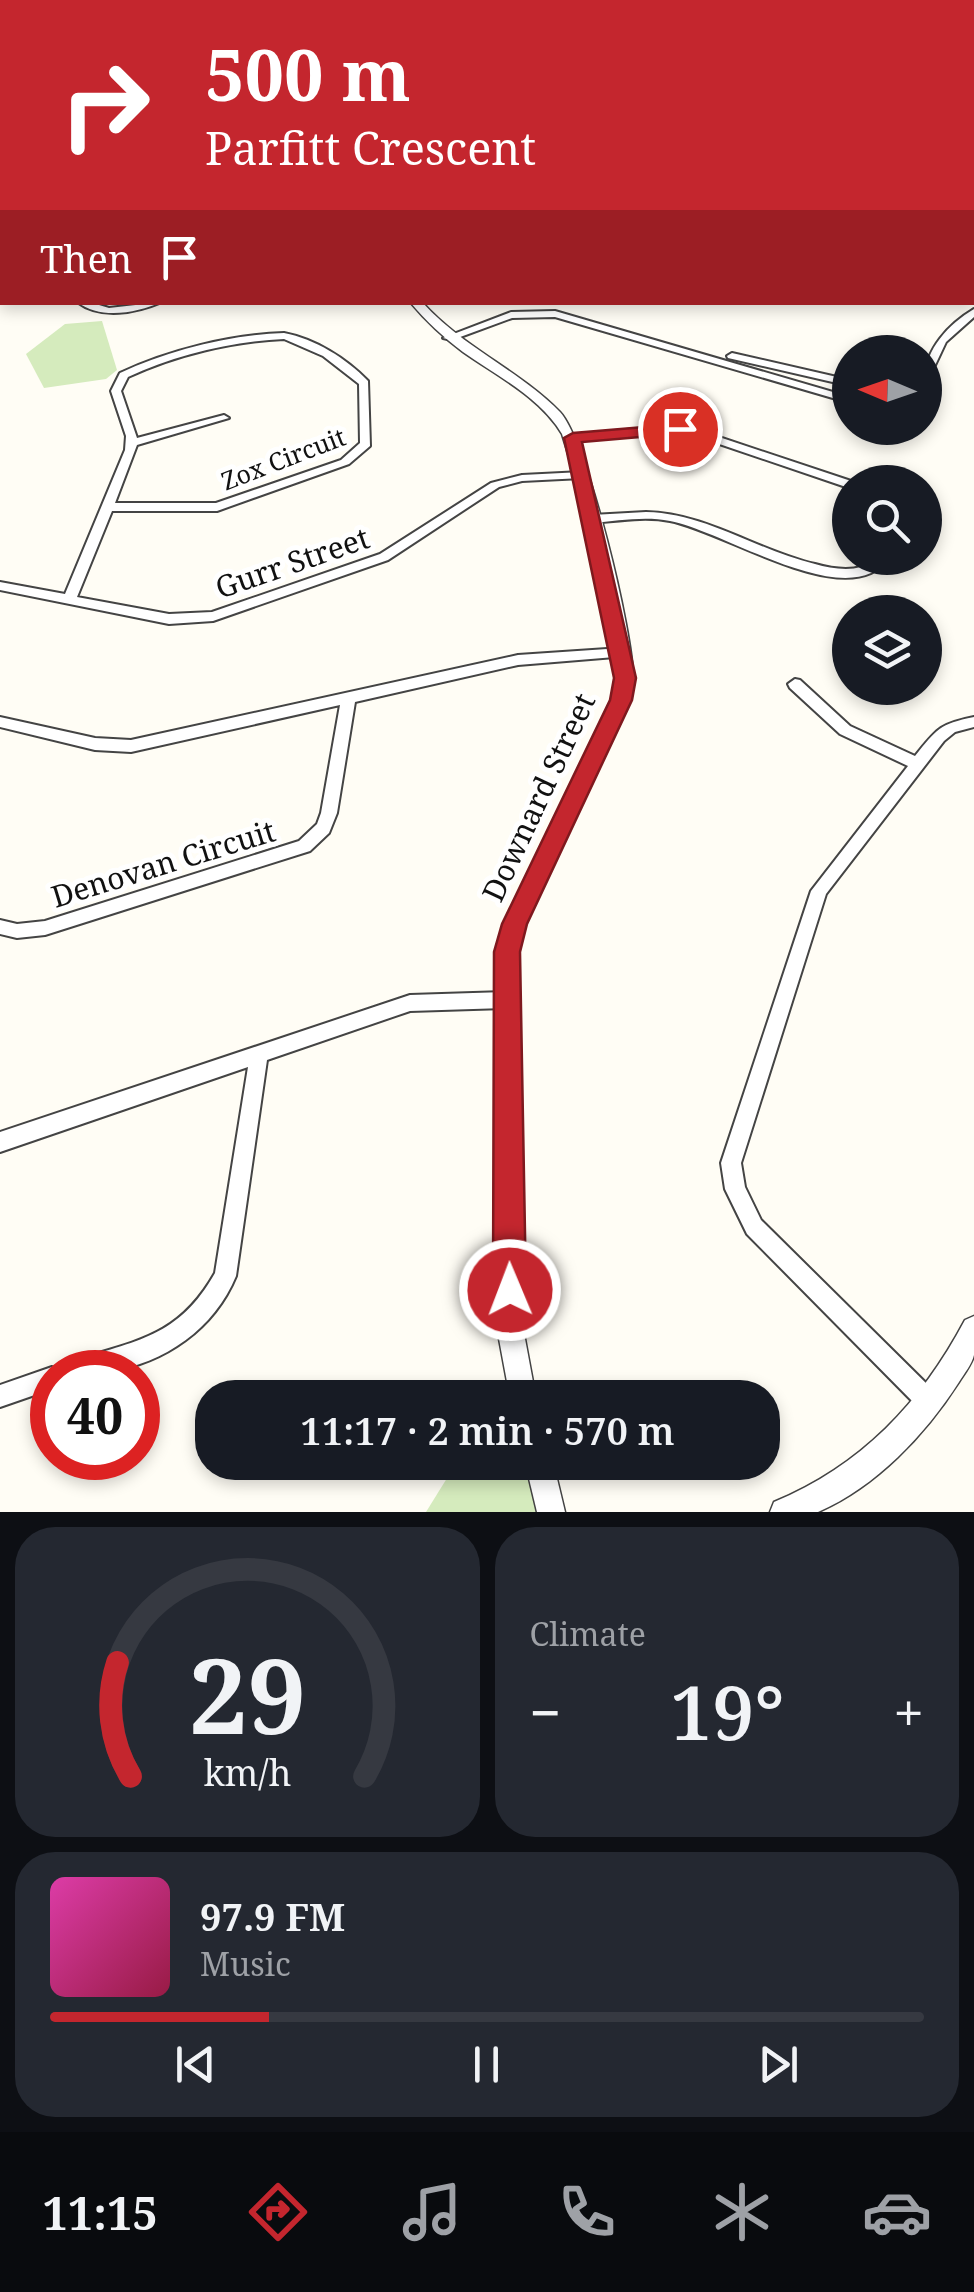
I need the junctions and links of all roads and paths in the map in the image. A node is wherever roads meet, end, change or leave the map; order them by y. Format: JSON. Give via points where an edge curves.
{"nodes":[{"id":1,"x":85,"y":305,"type":"edge"},
{"id":2,"x":145,"y":305,"type":"edge"},
{"id":3,"x":418,"y":305,"type":"edge"},
{"id":4,"x":560,"y":305,"type":"edge"},
{"id":5,"x":92,"y":309,"type":"junction"},
{"id":6,"x":974,"y":312,"type":"edge"},
{"id":7,"x":555,"y":314,"type":"junction"},
{"id":8,"x":80,"y":317,"type":"dead end"},
{"id":9,"x":448,"y":338,"type":"junction"},
{"id":10,"x":942,"y":341,"type":"edge"},
{"id":11,"x":706,"y":358,"type":"junction"},
{"id":12,"x":832,"y":379,"type":"edge"},
{"id":13,"x":832,"y":395,"type":"edge"},
{"id":14,"x":224,"y":418,"type":"dead end"},
{"id":15,"x":573,"y":438,"type":"junction"},
{"id":16,"x":133,"y":443,"type":"junction"},
{"id":17,"x":582,"y":475,"type":"junction"},
{"id":18,"x":832,"y":479,"type":"edge"},
{"id":19,"x":108,"y":507,"type":"junction"},
{"id":20,"x":592,"y":519,"type":"junction"},
{"id":21,"x":832,"y":574,"type":"edge"},
{"id":22,"x":0,"y":586,"type":"edge"},
{"id":23,"x":69,"y":600,"type":"junction"},
{"id":24,"x":622,"y":653,"type":"junction"},
{"id":25,"x":795,"y":684,"type":"dead end"},
{"id":26,"x":348,"y":698,"type":"junction"},
{"id":27,"x":0,"y":722,"type":"edge"},
{"id":28,"x":974,"y":722,"type":"edge"},
{"id":29,"x":918,"y":764,"type":"junction"},
{"id":30,"x":0,"y":926,"type":"edge"},
{"id":31,"x":505,"y":1000,"type":"junction"},
{"id":32,"x":258,"y":1054,"type":"junction"},
{"id":33,"x":0,"y":1142,"type":"edge"},
{"id":34,"x":974,"y":1329,"type":"edge"},
{"id":35,"x":138,"y":1350,"type":"edge"},
{"id":36,"x":520,"y":1380,"type":"edge"},
{"id":37,"x":30,"y":1386,"type":"edge"},
{"id":38,"x":0,"y":1396,"type":"edge"},
{"id":39,"x":930,"y":1402,"type":"junction"},
{"id":40,"x":543,"y":1480,"type":"edge"},
{"id":41,"x":790,"y":1511,"type":"edge"},
{"id":42,"x":551,"y":1512,"type":"edge"}],
"edges":[{"from":1,"to":5,"type":"street"},
{"from":2,"to":5,"type":"street"},
{"from":3,"to":9,"type":"street","name":"Downard Street"},
{"from":4,"to":7,"type":"street"},
{"from":5,"to":8,"type":"street"},
{"from":6,"to":10,"type":"street"},
{"from":7,"to":9,"type":"street","via":[[511,315]]},
{"from":7,"to":11,"type":"street"},
{"from":9,"to":15,"type":"street","name":"Downard Street","via":[[552,411]]},
{"from":11,"to":12,"type":"street","via":[[731,356]]},
{"from":11,"to":13,"type":"street"},
{"from":14,"to":16,"type":"street"},
{"from":15,"to":17,"type":"street","name":"Downard Street"},
{"from":15,"to":18,"type":"street","via":[[691,431]]},
{"from":16,"to":19,"type":"street"},
{"from":16,"to":19,"type":"street","name":"Zox Circuit","via":[[116,385],[144,366],[285,336],[364,383],[366,444],[345,462],[217,507]]},
{"from":17,"to":20,"type":"street","name":"Downard Street"},
{"from":17,"to":23,"type":"street","name":"Gurr Street","via":[[496,485],[384,557],[213,616],[168,619]]},
{"from":19,"to":23,"type":"street"},
{"from":20,"to":21,"type":"street","via":[[676,518]]},
{"from":20,"to":24,"type":"street","name":"Downard Street"},
{"from":22,"to":23,"type":"street","name":"Gurr Street"},
{"from":24,"to":26,"type":"street","via":[[518,660]]},
{"from":24,"to":31,"type":"street","name":"Downard Street","via":[[621,700],[514,924]]},
{"from":25,"to":29,"type":"street","via":[[845,730]]},
{"from":26,"to":27,"type":"street","via":[[131,746]]},
{"from":26,"to":30,"type":"street","name":"Denovan Circuit","via":[[329,813],[304,846],[45,928]]},
{"from":28,"to":29,"type":"street","via":[[952,727]]},
{"from":29,"to":39,"type":"street","via":[[819,892],[731,1163],[735,1190],[754,1227]]},
{"from":31,"to":32,"type":"street","via":[[410,1002]]},
{"from":31,"to":36,"type":"street","name":"Downard Street","via":[[510,1328]]},
{"from":32,"to":33,"type":"street"},
{"from":32,"to":35,"type":"street","via":[[225,1276],[195,1323]]},
{"from":34,"to":39,"type":"street"},
{"from":37,"to":38,"type":"street"},
{"from":39,"to":41,"type":"street","via":[[870,1462]]},
{"from":40,"to":42,"type":"street"}]}
